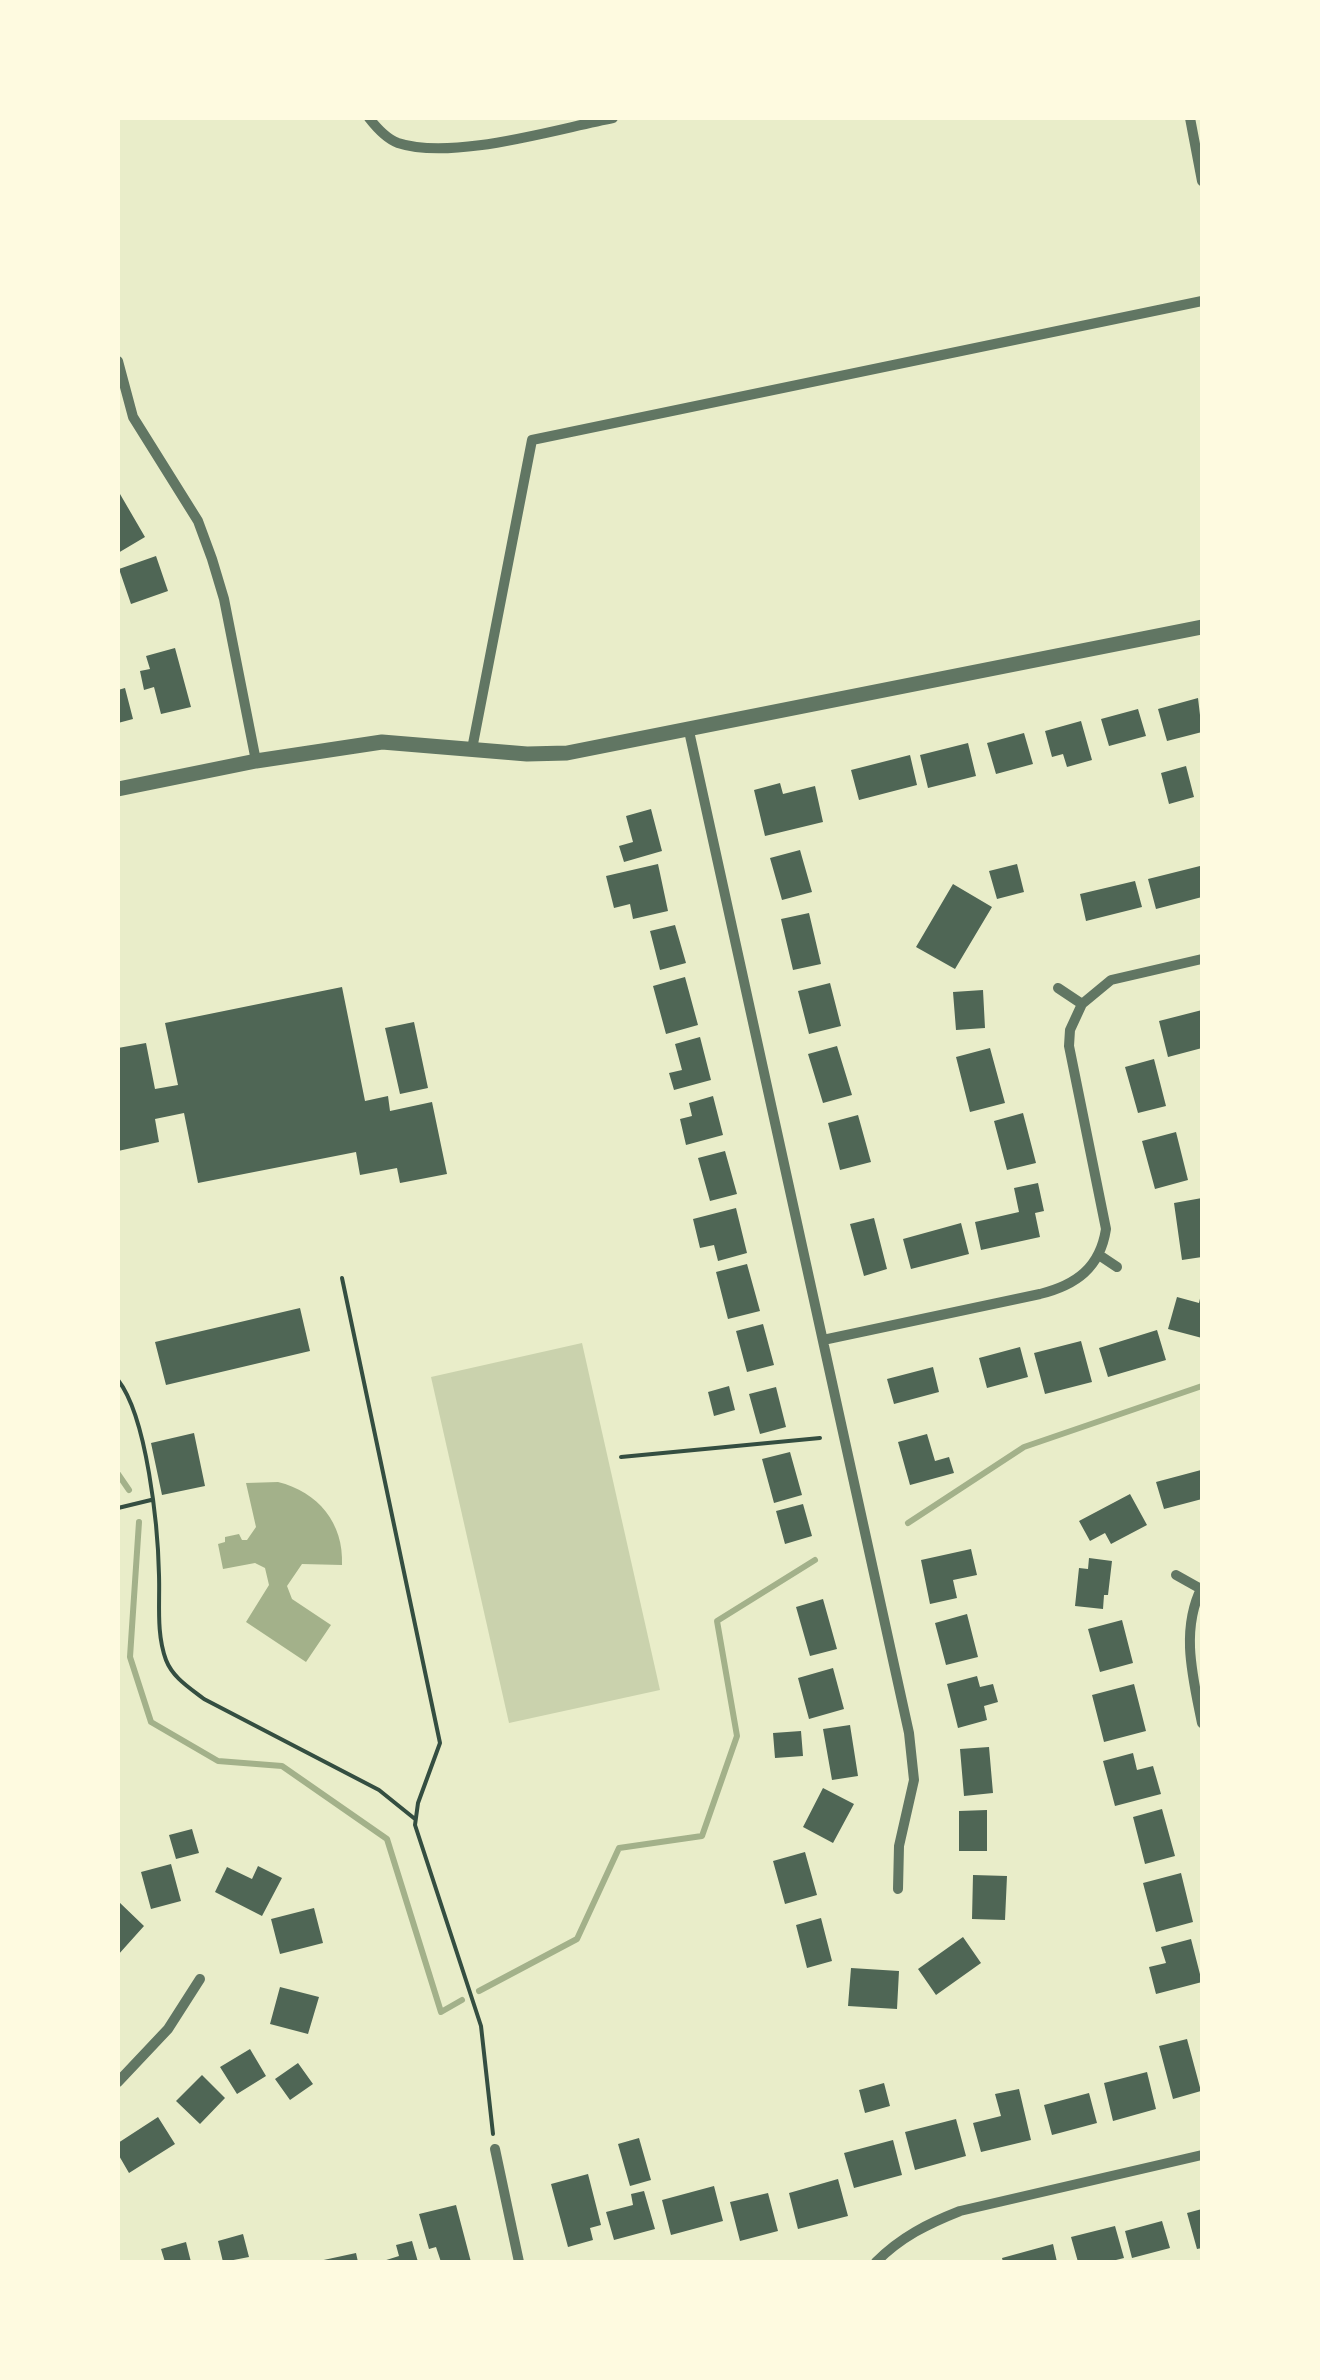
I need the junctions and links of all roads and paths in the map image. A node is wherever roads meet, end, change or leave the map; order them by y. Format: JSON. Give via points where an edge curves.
{"nodes":[{"id":1,"x":369,"y":118,"type":"edge"},
{"id":2,"x":613,"y":118,"type":"edge"},
{"id":3,"x":1190,"y":118,"type":"edge"},
{"id":4,"x":1202,"y":181,"type":"edge"},
{"id":5,"x":1202,"y":301,"type":"edge"},
{"id":6,"x":118,"y":361,"type":"edge"},
{"id":7,"x":1202,"y":626,"type":"edge"},
{"id":8,"x":689,"y":731,"type":"junction"},
{"id":9,"x":472,"y":748,"type":"junction"},
{"id":10,"x":256,"y":761,"type":"junction"},
{"id":11,"x":118,"y":790,"type":"edge"},
{"id":12,"x":1202,"y":959,"type":"edge"},
{"id":13,"x":1058,"y":988,"type":"dead end"},
{"id":14,"x":1082,"y":1004,"type":"junction"},
{"id":15,"x":1100,"y":1255,"type":"junction"},
{"id":16,"x":1117,"y":1267,"type":"dead end"},
{"id":17,"x":342,"y":1278,"type":"dead end"},
{"id":18,"x":822,"y":1340,"type":"junction"},
{"id":19,"x":118,"y":1380,"type":"edge"},
{"id":20,"x":820,"y":1438,"type":"dead end"},
{"id":21,"x":621,"y":1456,"type":"dead end"},
{"id":22,"x":150,"y":1500,"type":"junction"},
{"id":23,"x":118,"y":1508,"type":"edge"},
{"id":24,"x":1176,"y":1574,"type":"dead end"},
{"id":25,"x":1202,"y":1588,"type":"edge"},
{"id":26,"x":1202,"y":1723,"type":"edge"},
{"id":27,"x":416,"y":1819,"type":"junction"},
{"id":28,"x":898,"y":1889,"type":"dead end"},
{"id":29,"x":200,"y":1979,"type":"dead end"},
{"id":30,"x":118,"y":2082,"type":"edge"},
{"id":31,"x":495,"y":2148,"type":"joint"},
{"id":32,"x":1202,"y":2155,"type":"edge"},
{"id":33,"x":519,"y":2262,"type":"edge"},
{"id":34,"x":876,"y":2262,"type":"edge"}],
"edges":[{"from":1,"to":2,"type":"street","via":[[393,142],[422,149],[454,149]]},
{"from":3,"to":4,"type":"street"},
{"from":5,"to":9,"type":"street","via":[[532,440]]},
{"from":6,"to":10,"type":"street","via":[[134,417],[198,521],[212,559]]},
{"from":7,"to":8,"type":"street"},
{"from":8,"to":9,"type":"street","via":[[567,753]]},
{"from":8,"to":18,"type":"street"},
{"from":9,"to":10,"type":"street","via":[[382,742]]},
{"from":10,"to":11,"type":"street"},
{"from":12,"to":14,"type":"street","via":[[1111,980]]},
{"from":13,"to":14,"type":"street"},
{"from":14,"to":15,"type":"street","via":[[1069,1046],[1106,1229]]},
{"from":15,"to":16,"type":"street"},
{"from":15,"to":18,"type":"street","via":[[1059,1289]]},
{"from":17,"to":27,"type":"path","via":[[440,1743]]},
{"from":18,"to":28,"type":"street","via":[[913,1760]]},
{"from":19,"to":22,"type":"path","via":[[139,1426]]},
{"from":20,"to":21,"type":"path"},
{"from":22,"to":23,"type":"path"},
{"from":22,"to":27,"type":"path","via":[[160,1634],[179,1680],[234,1716],[379,1790]]},
{"from":24,"to":25,"type":"street"},
{"from":25,"to":26,"type":"street","via":[[1189,1633]]},
{"from":27,"to":31,"type":"path","via":[[481,2026]]},
{"from":29,"to":30,"type":"street","via":[[168,2029]]},
{"from":31,"to":33,"type":"street"},
{"from":32,"to":34,"type":"street","via":[[960,2212],[925,2224]]}]}
